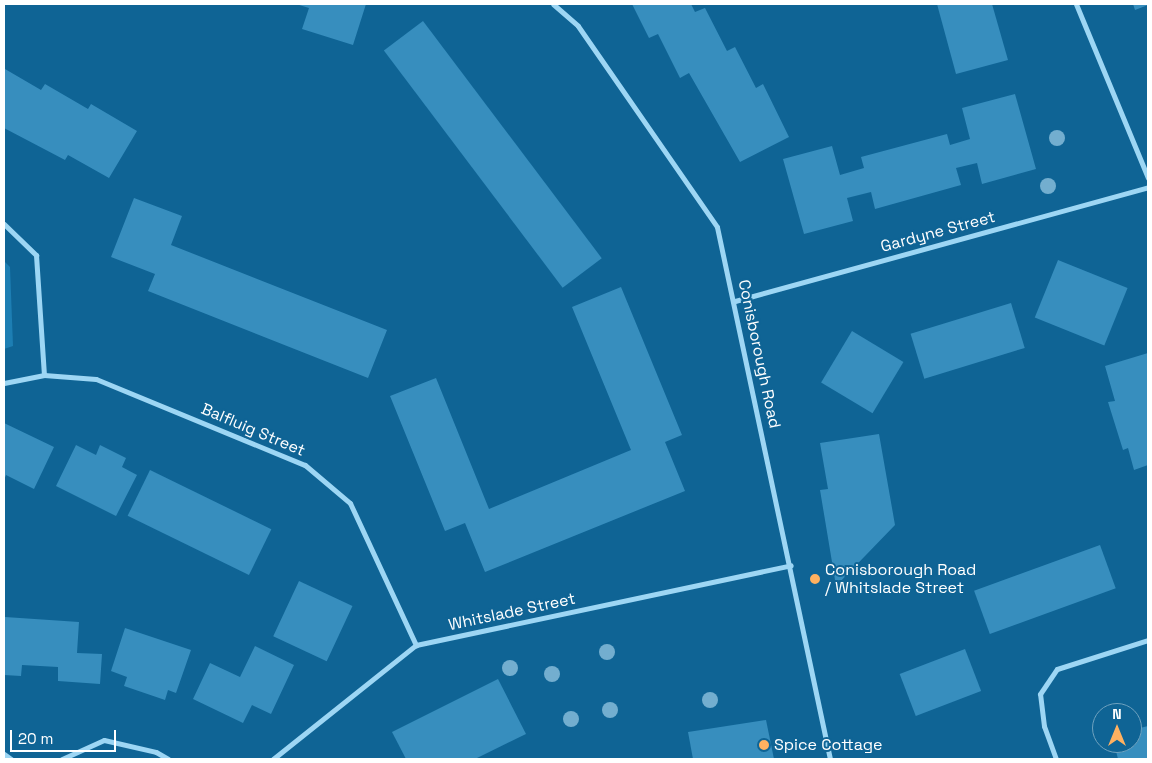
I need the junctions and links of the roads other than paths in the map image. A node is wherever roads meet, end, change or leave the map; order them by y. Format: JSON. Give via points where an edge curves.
{"nodes":[{"id":1,"x":554,"y":4,"type":"edge"},
{"id":2,"x":1076,"y":4,"type":"edge"},
{"id":3,"x":1148,"y":178,"type":"edge"},
{"id":4,"x":1148,"y":187,"type":"edge"},
{"id":5,"x":4,"y":224,"type":"edge"},
{"id":6,"x":735,"y":301,"type":"junction"},
{"id":7,"x":44,"y":375,"type":"junction"},
{"id":8,"x":4,"y":383,"type":"edge"},
{"id":9,"x":791,"y":565,"type":"junction"},
{"id":10,"x":1148,"y":640,"type":"edge"},
{"id":11,"x":416,"y":646,"type":"junction"},
{"id":12,"x":4,"y":754,"type":"edge"},
{"id":13,"x":11,"y":759,"type":"edge"},
{"id":14,"x":62,"y":759,"type":"edge"},
{"id":15,"x":168,"y":759,"type":"edge"},
{"id":16,"x":273,"y":759,"type":"edge"},
{"id":17,"x":830,"y":759,"type":"edge"},
{"id":18,"x":1056,"y":759,"type":"edge"}],
"edges":[{"from":1,"to":6,"type":"street","name":"Conisborough Road","via":[[578,26],[717,226]]},
{"from":2,"to":3,"type":"street"},
{"from":4,"to":6,"type":"street","name":"Gardyne Street"},
{"from":5,"to":7,"type":"street","via":[[36,255]]},
{"from":6,"to":9,"type":"street","name":"Conisborough Road"},
{"from":7,"to":8,"type":"street","name":"Balfluig Street"},
{"from":7,"to":11,"type":"street","name":"Balfluig Street","via":[[96,379],[305,465],[350,503]]},
{"from":9,"to":11,"type":"street","name":"Whitslade Street"},
{"from":9,"to":17,"type":"street","name":"Conisborough Road"},
{"from":10,"to":18,"type":"street","via":[[1057,669],[1040,694],[1044,726]]},
{"from":11,"to":16,"type":"street","name":"Whitslade Street"},
{"from":12,"to":13,"type":"street"},
{"from":14,"to":15,"type":"street","via":[[104,740],[156,752]]}]}
